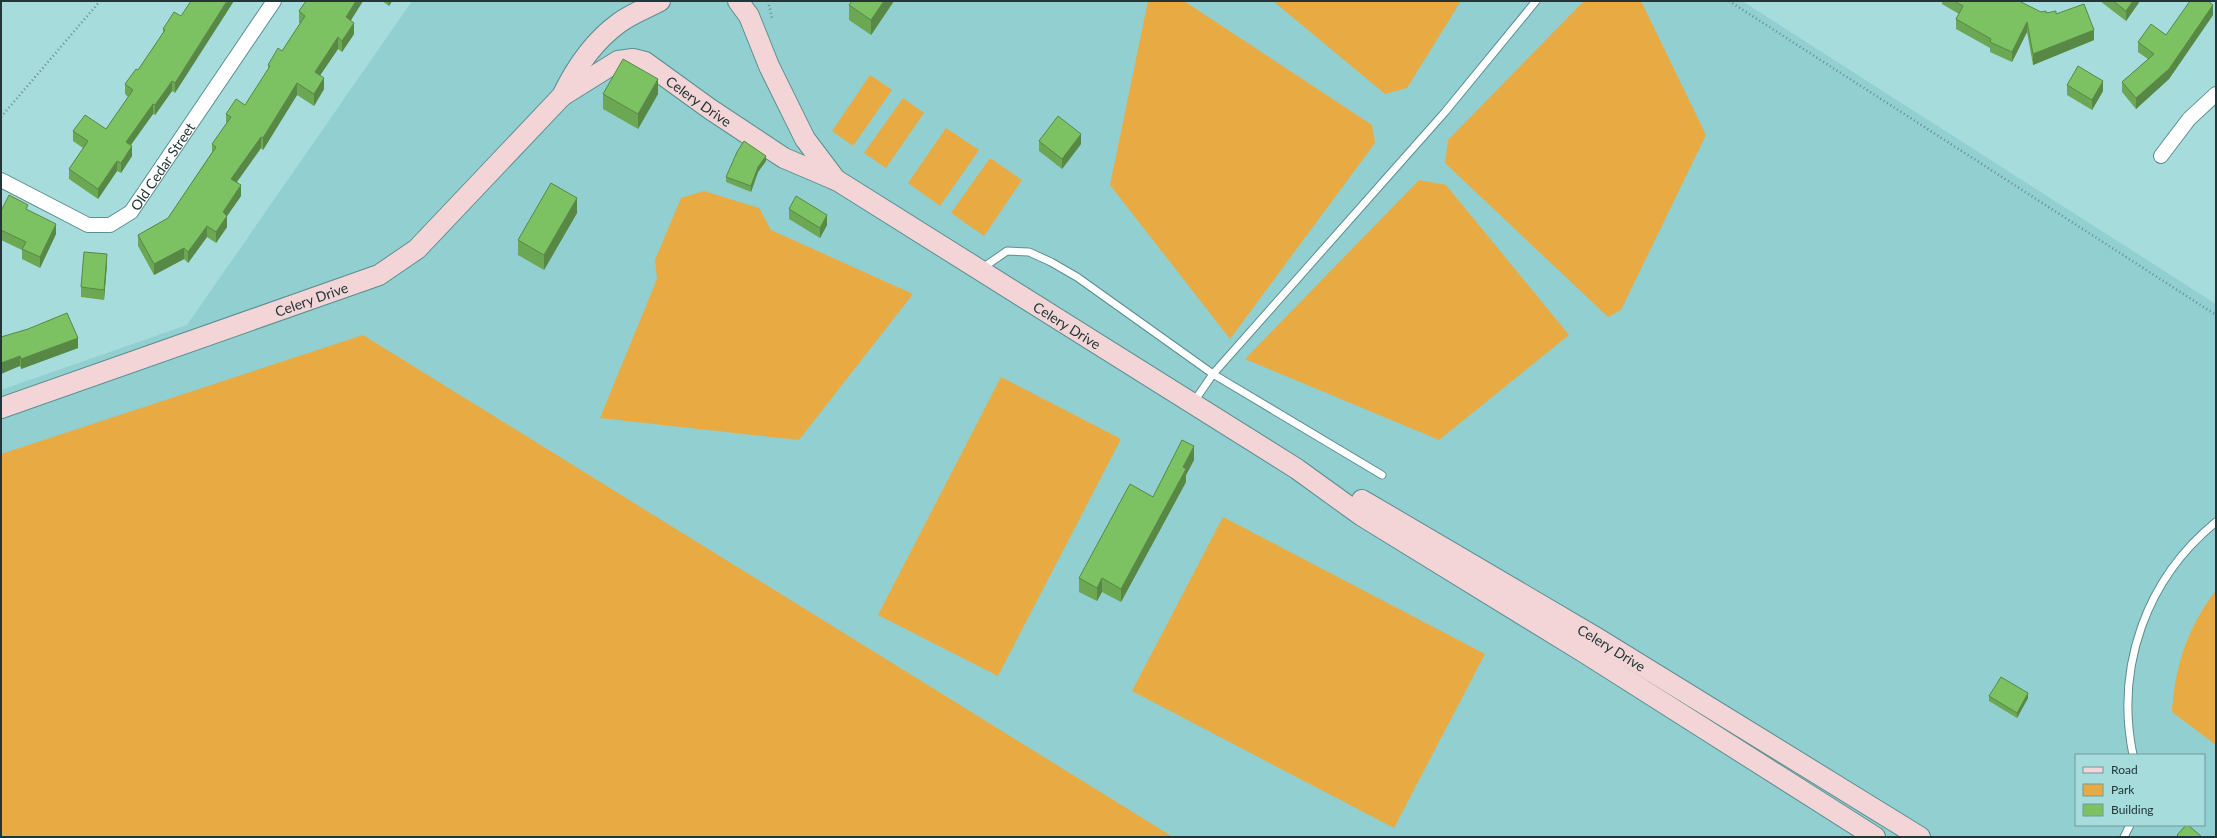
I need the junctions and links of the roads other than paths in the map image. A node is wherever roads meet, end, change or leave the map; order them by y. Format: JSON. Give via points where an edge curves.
{"nodes":[{"id":1,"x":274,"y":1,"type":"edge"},
{"id":2,"x":660,"y":1,"type":"edge"},
{"id":3,"x":738,"y":1,"type":"edge"},
{"id":4,"x":1536,"y":1,"type":"edge"},
{"id":5,"x":2216,"y":94,"type":"edge"},
{"id":6,"x":562,"y":96,"type":"junction"},
{"id":7,"x":2161,"y":156,"type":"dead end"},
{"id":8,"x":1,"y":180,"type":"edge"},
{"id":9,"x":838,"y":181,"type":"junction"},
{"id":10,"x":980,"y":270,"type":"junction"},
{"id":11,"x":1213,"y":374,"type":"junction"},
{"id":12,"x":1192,"y":403,"type":"junction"},
{"id":13,"x":1,"y":408,"type":"edge"},
{"id":14,"x":1297,"y":469,"type":"junction"},
{"id":15,"x":1382,"y":475,"type":"dead end"},
{"id":16,"x":2216,"y":522,"type":"edge"},
{"id":17,"x":2133,"y":754,"type":"edge"},
{"id":18,"x":2130,"y":826,"type":"edge"},
{"id":19,"x":2128,"y":836,"type":"edge"},
{"id":20,"x":1875,"y":837,"type":"edge"},
{"id":21,"x":1920,"y":837,"type":"edge"}],
"edges":[{"from":1,"to":8,"type":"street","name":"Old Cedar Street","via":[[131,212],[110,225],[88,225]]},
{"from":2,"to":6,"type":"street","name":"Celery Drive","via":[[619,23],[591,50],[574,72]]},
{"from":3,"to":9,"type":"street","name":"Celery Drive","via":[[749,16],[769,66],[805,139]]},
{"from":4,"to":11,"type":"lane","via":[[1445,112]]},
{"from":5,"to":7,"type":"street","via":[[2189,119]]},
{"from":6,"to":9,"type":"street","name":"Celery Drive","via":[[618,61],[633,59],[645,62],[784,158]]},
{"from":6,"to":13,"type":"street","name":"Celery Drive","via":[[417,249],[379,275]]},
{"from":9,"to":10,"type":"street","name":"Celery Drive"},
{"from":10,"to":11,"type":"lane","via":[[1007,251],[1029,252],[1077,277]]},
{"from":10,"to":12,"type":"street","name":"Celery Drive"},
{"from":11,"to":12,"type":"lane"},
{"from":11,"to":15,"type":"lane"},
{"from":12,"to":14,"type":"street","name":"Celery Drive"},
{"from":14,"to":20,"type":"street","name":"Celery Drive","via":[[1362,516],[1585,653]]},
{"from":14,"to":21,"type":"street","name":"Celery Drive","via":[[1369,504],[1570,623]]},
{"from":16,"to":17,"type":"lane","via":[[2170,569],[2146,613],[2137,637],[2128,686],[2127,712]]},
{"from":18,"to":19,"type":"lane"}]}
